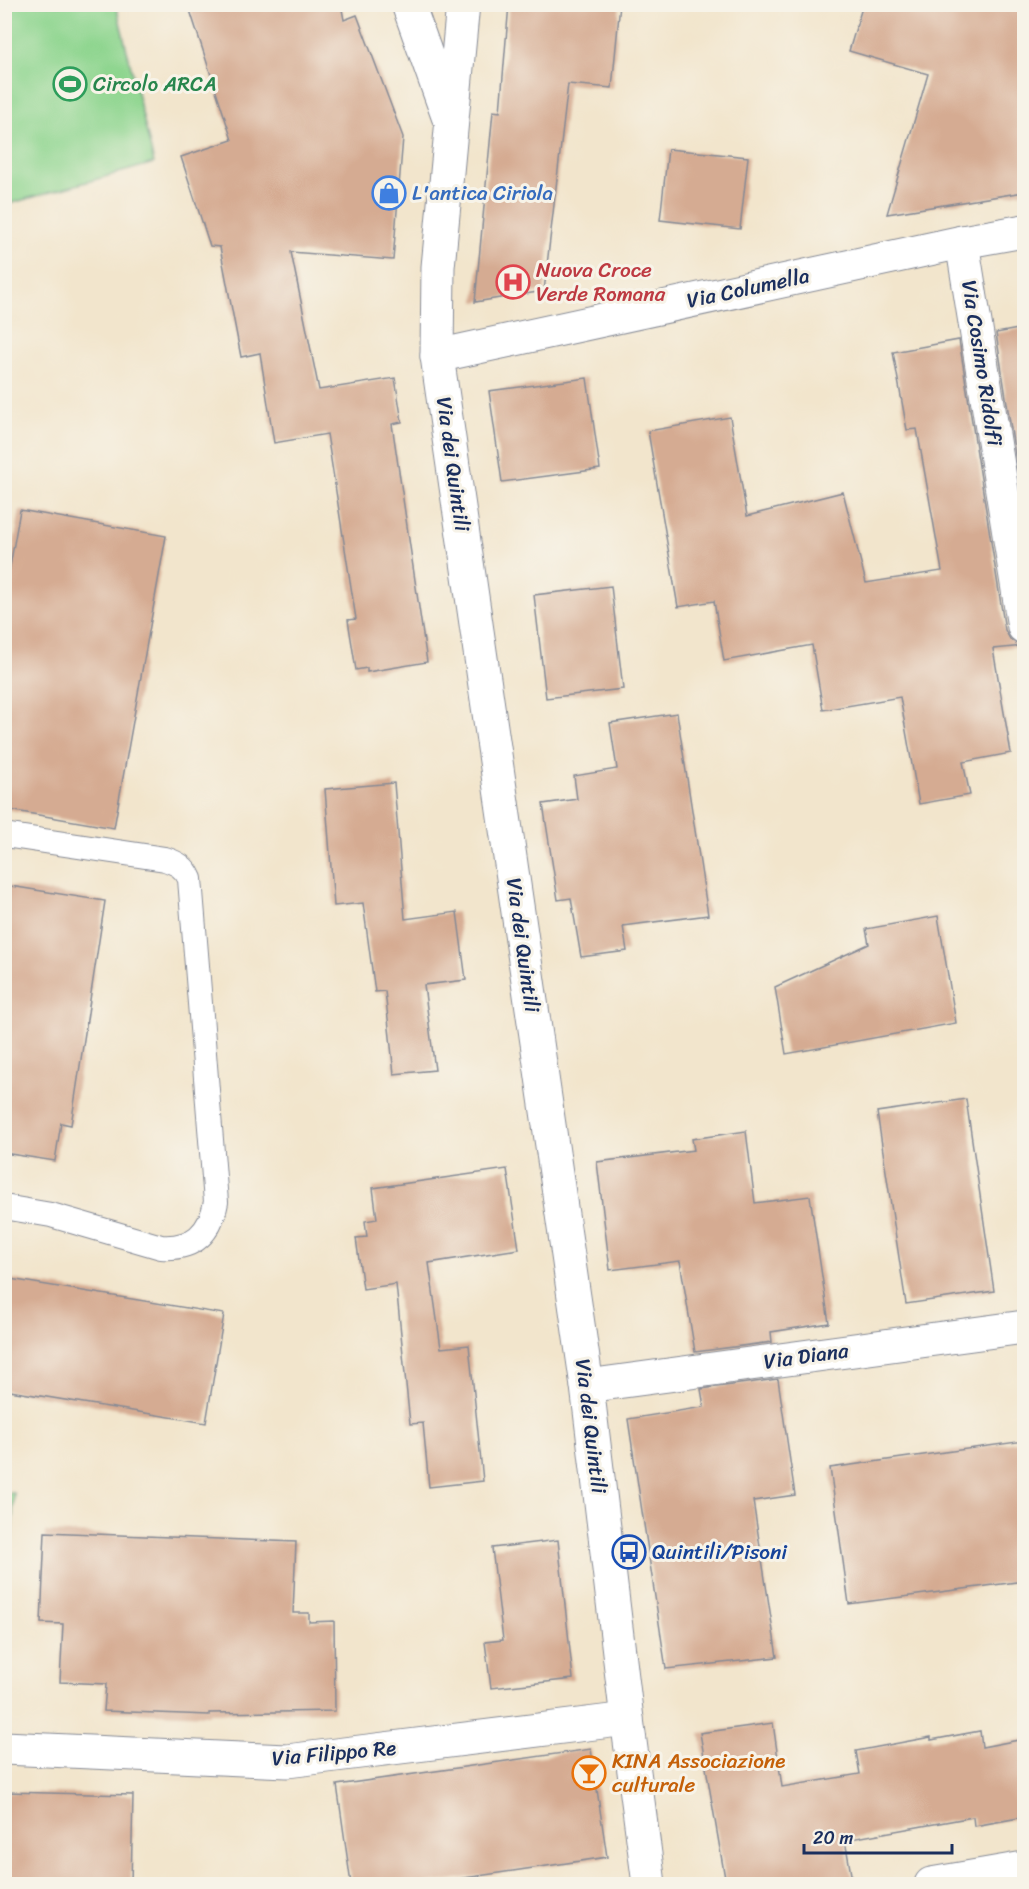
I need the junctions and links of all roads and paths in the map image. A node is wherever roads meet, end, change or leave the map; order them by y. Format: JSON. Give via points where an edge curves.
{"nodes":[{"id":1,"x":408,"y":4,"type":"edge"},
{"id":2,"x":463,"y":4,"type":"edge"},
{"id":3,"x":450,"y":124,"type":"junction"},
{"id":4,"x":1024,"y":231,"type":"edge"},
{"id":5,"x":962,"y":242,"type":"junction"},
{"id":6,"x":437,"y":356,"type":"junction"},
{"id":7,"x":1023,"y":613,"type":"edge"},
{"id":8,"x":4,"y":835,"type":"edge"},
{"id":9,"x":4,"y":1207,"type":"edge"},
{"id":10,"x":1024,"y":1327,"type":"edge"},
{"id":11,"x":587,"y":1386,"type":"junction"},
{"id":12,"x":627,"y":1719,"type":"junction"},
{"id":13,"x":4,"y":1748,"type":"edge"},
{"id":14,"x":1024,"y":1868,"type":"edge"},
{"id":15,"x":649,"y":1884,"type":"edge"},
{"id":16,"x":931,"y":1884,"type":"edge"}],
"edges":[{"from":1,"to":3,"type":"street"},
{"from":2,"to":3,"type":"street","name":"Via dei Quintili"},
{"from":3,"to":6,"type":"street","name":"Via dei Quintili","via":[[438,267]]},
{"from":4,"to":5,"type":"street","name":"Via Columella"},
{"from":5,"to":6,"type":"street","name":"Via Columella"},
{"from":5,"to":7,"type":"street","name":"Via Cosimo Ridolfi"},
{"from":6,"to":11,"type":"street","name":"Via dei Quintili"},
{"from":8,"to":9,"type":"lane","via":[[165,859],[187,872],[216,1202],[200,1236],[176,1248],[51,1215]]},
{"from":10,"to":11,"type":"street","name":"Via Diana"},
{"from":11,"to":12,"type":"street","name":"Via dei Quintili"},
{"from":12,"to":13,"type":"street","name":"Via Filippo Re","via":[[287,1761]]},
{"from":12,"to":15,"type":"street","name":"Via dei Quintili"},
{"from":14,"to":16,"type":"street"}]}
